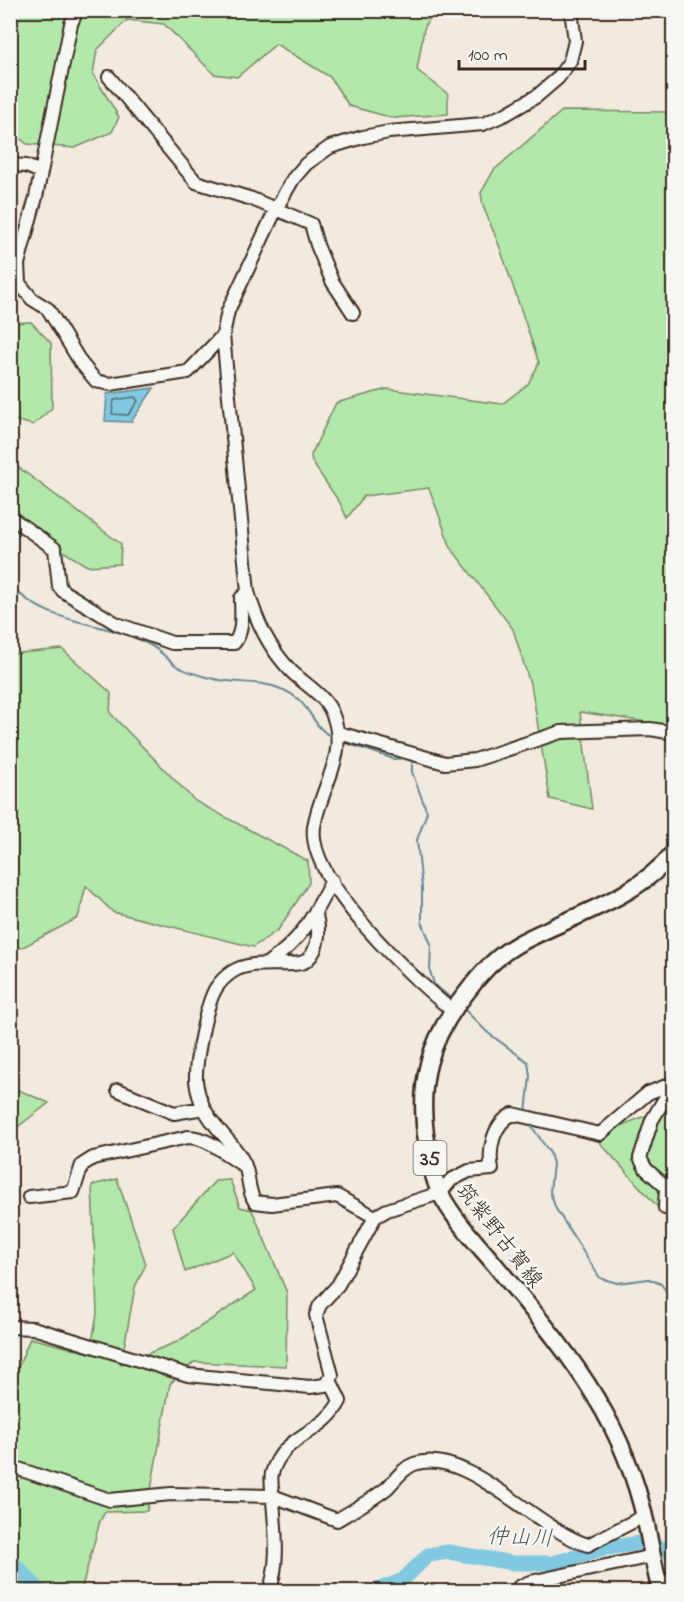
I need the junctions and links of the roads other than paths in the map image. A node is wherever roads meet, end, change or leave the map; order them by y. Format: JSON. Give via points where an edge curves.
{"nodes":[{"id":1,"x":77,"y":10,"type":"edge"},
{"id":2,"x":571,"y":10,"type":"edge"},
{"id":3,"x":109,"y":77,"type":"dead end"},
{"id":4,"x":10,"y":165,"type":"edge"},
{"id":5,"x":41,"y":172,"type":"junction"},
{"id":6,"x":276,"y":209,"type":"junction"},
{"id":7,"x":353,"y":314,"type":"dead end"},
{"id":8,"x":223,"y":335,"type":"junction"},
{"id":9,"x":10,"y":516,"type":"edge"},
{"id":10,"x":248,"y":592,"type":"junction"},
{"id":11,"x":339,"y":733,"type":"junction"},
{"id":12,"x":674,"y":733,"type":"edge"},
{"id":13,"x":674,"y":852,"type":"edge"},
{"id":14,"x":332,"y":880,"type":"junction"},
{"id":15,"x":315,"y":913,"type":"junction"},
{"id":16,"x":269,"y":962,"type":"junction"},
{"id":17,"x":453,"y":1011,"type":"junction"},
{"id":18,"x":118,"y":1090,"type":"dead end"},
{"id":19,"x":204,"y":1108,"type":"junction"},
{"id":20,"x":245,"y":1166,"type":"junction"},
{"id":21,"x":440,"y":1193,"type":"junction"},
{"id":22,"x":28,"y":1197,"type":"dead end"},
{"id":23,"x":674,"y":1210,"type":"edge"},
{"id":24,"x":375,"y":1217,"type":"junction"},
{"id":25,"x":10,"y":1327,"type":"edge"},
{"id":26,"x":330,"y":1380,"type":"junction"},
{"id":27,"x":10,"y":1466,"type":"edge"},
{"id":28,"x":273,"y":1496,"type":"junction"},
{"id":29,"x":645,"y":1520,"type":"junction"},
{"id":30,"x":652,"y":1552,"type":"junction"},
{"id":31,"x":674,"y":1577,"type":"edge"},
{"id":32,"x":660,"y":1590,"type":"edge"},
{"id":33,"x":269,"y":1592,"type":"edge"},
{"id":34,"x":516,"y":1592,"type":"edge"}],
"edges":[{"from":1,"to":5,"type":"street"},
{"from":2,"to":6,"type":"street","via":[[575,41],[570,61],[537,96],[483,124],[390,132],[330,147],[306,164]]},
{"from":3,"to":6,"type":"street","via":[[196,182]]},
{"from":4,"to":5,"type":"street"},
{"from":5,"to":8,"type":"street","via":[[18,264],[19,283],[32,299],[48,309],[89,375],[110,384],[178,375],[188,372]]},
{"from":6,"to":7,"type":"street","via":[[311,224],[332,281]]},
{"from":6,"to":8,"type":"street","via":[[228,311]]},
{"from":8,"to":10,"type":"street"},
{"from":9,"to":10,"type":"street","via":[[55,549],[58,586],[63,591],[117,624],[172,643],[234,643],[241,624],[241,598]]},
{"from":10,"to":11,"type":"street","via":[[268,642],[332,711]]},
{"from":11,"to":12,"type":"street","via":[[445,763],[475,760],[561,732],[650,729]]},
{"from":11,"to":14,"type":"street","via":[[337,759],[314,829],[316,849]]},
{"from":13,"to":17,"type":"main road","name":"筑紫野古賀線","number":"35","via":[[626,891],[516,945],[486,969]]},
{"from":14,"to":15,"type":"street"},
{"from":14,"to":17,"type":"street","via":[[374,938]]},
{"from":15,"to":16,"type":"street","via":[[292,946]]},
{"from":15,"to":16,"type":"street","via":[[319,925],[315,948],[307,960],[296,964]]},
{"from":16,"to":19,"type":"street","via":[[232,972],[216,987],[196,1078]]},
{"from":17,"to":21,"type":"main road","name":"筑紫野古賀線","number":"35","via":[[429,1054],[424,1076],[422,1114]]},
{"from":18,"to":19,"type":"street","via":[[174,1113]]},
{"from":19,"to":20,"type":"street"},
{"from":20,"to":22,"type":"street","via":[[207,1141],[188,1137],[93,1158],[82,1165],[73,1192]]},
{"from":20,"to":24,"type":"street","via":[[249,1193],[255,1202],[272,1204],[337,1196]]},
{"from":21,"to":23,"type":"street","via":[[451,1180],[469,1172],[492,1169],[488,1152],[504,1118],[513,1114],[600,1134],[648,1093],[674,1083],[652,1120],[640,1158],[646,1169],[666,1186],[665,1208]]},
{"from":21,"to":24,"type":"street"},
{"from":21,"to":29,"type":"main road","name":"筑紫野古賀線","number":"35","via":[[596,1397],[624,1450]]},
{"from":24,"to":26,"type":"street","via":[[338,1285],[316,1315],[332,1365]]},
{"from":25,"to":26,"type":"street","via":[[33,1328],[188,1375],[310,1387]]},
{"from":26,"to":28,"type":"street","via":[[340,1401],[333,1414],[281,1451],[271,1475]]},
{"from":27,"to":28,"type":"street","via":[[110,1500],[171,1494]]},
{"from":28,"to":29,"type":"street","via":[[337,1521],[387,1488],[411,1464],[430,1460],[480,1476],[539,1520],[588,1545]]},
{"from":28,"to":33,"type":"street","via":[[275,1576]]},
{"from":29,"to":30,"type":"main road","name":"筑紫野古賀線","number":"35"},
{"from":30,"to":32,"type":"main road","name":"筑紫野古賀線","number":"35"},
{"from":30,"to":34,"type":"street","via":[[530,1582]]},
{"from":31,"to":32,"type":"street"}]}
